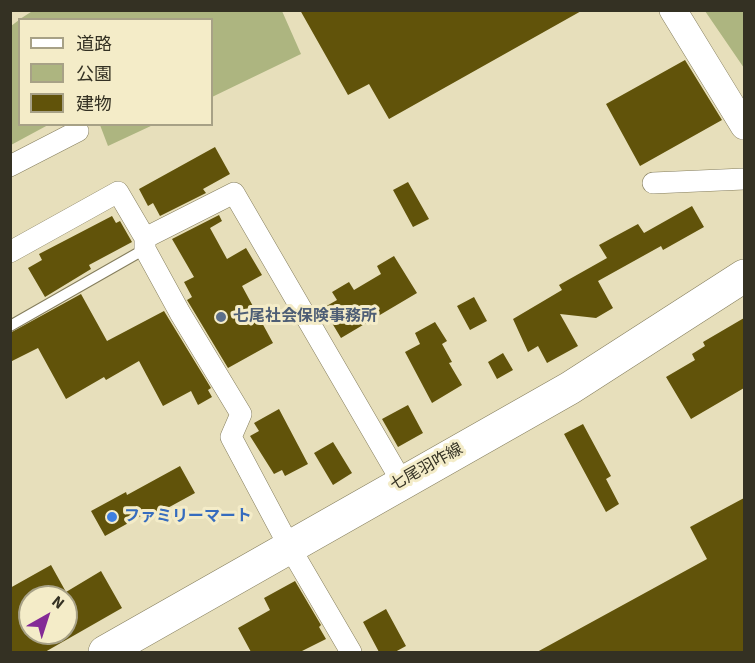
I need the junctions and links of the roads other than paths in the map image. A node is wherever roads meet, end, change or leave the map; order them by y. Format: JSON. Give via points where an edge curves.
{"nodes":[{"id":1,"x":673,"y":10,"type":"edge"},
{"id":2,"x":744,"y":126,"type":"edge"},
{"id":3,"x":78,"y":131,"type":"dead end"},
{"id":4,"x":10,"y":166,"type":"edge"},
{"id":5,"x":744,"y":180,"type":"edge"},
{"id":6,"x":653,"y":183,"type":"dead end"},
{"id":7,"x":145,"y":243,"type":"junction"},
{"id":8,"x":10,"y":252,"type":"edge"},
{"id":9,"x":744,"y":276,"type":"edge"},
{"id":10,"x":10,"y":326,"type":"edge"},
{"id":11,"x":402,"y":482,"type":"junction"},
{"id":12,"x":289,"y":546,"type":"junction"},
{"id":13,"x":105,"y":652,"type":"edge"},
{"id":14,"x":351,"y":652,"type":"edge"}],
"edges":[{"from":1,"to":2,"type":"street"},
{"from":3,"to":4,"type":"street"},
{"from":5,"to":6,"type":"street"},
{"from":7,"to":8,"type":"street","via":[[118,192]]},
{"from":7,"to":10,"type":"lane"},
{"from":7,"to":11,"type":"street","via":[[234,193]]},
{"from":7,"to":12,"type":"street","via":[[180,313],[241,414],[231,437]]},
{"from":9,"to":11,"type":"main road","name":"七尾羽咋線","via":[[570,388]]},
{"from":11,"to":12,"type":"main road","name":"七尾羽咋線"},
{"from":12,"to":13,"type":"main road","name":"七尾羽咋線"},
{"from":12,"to":14,"type":"street"}]}
